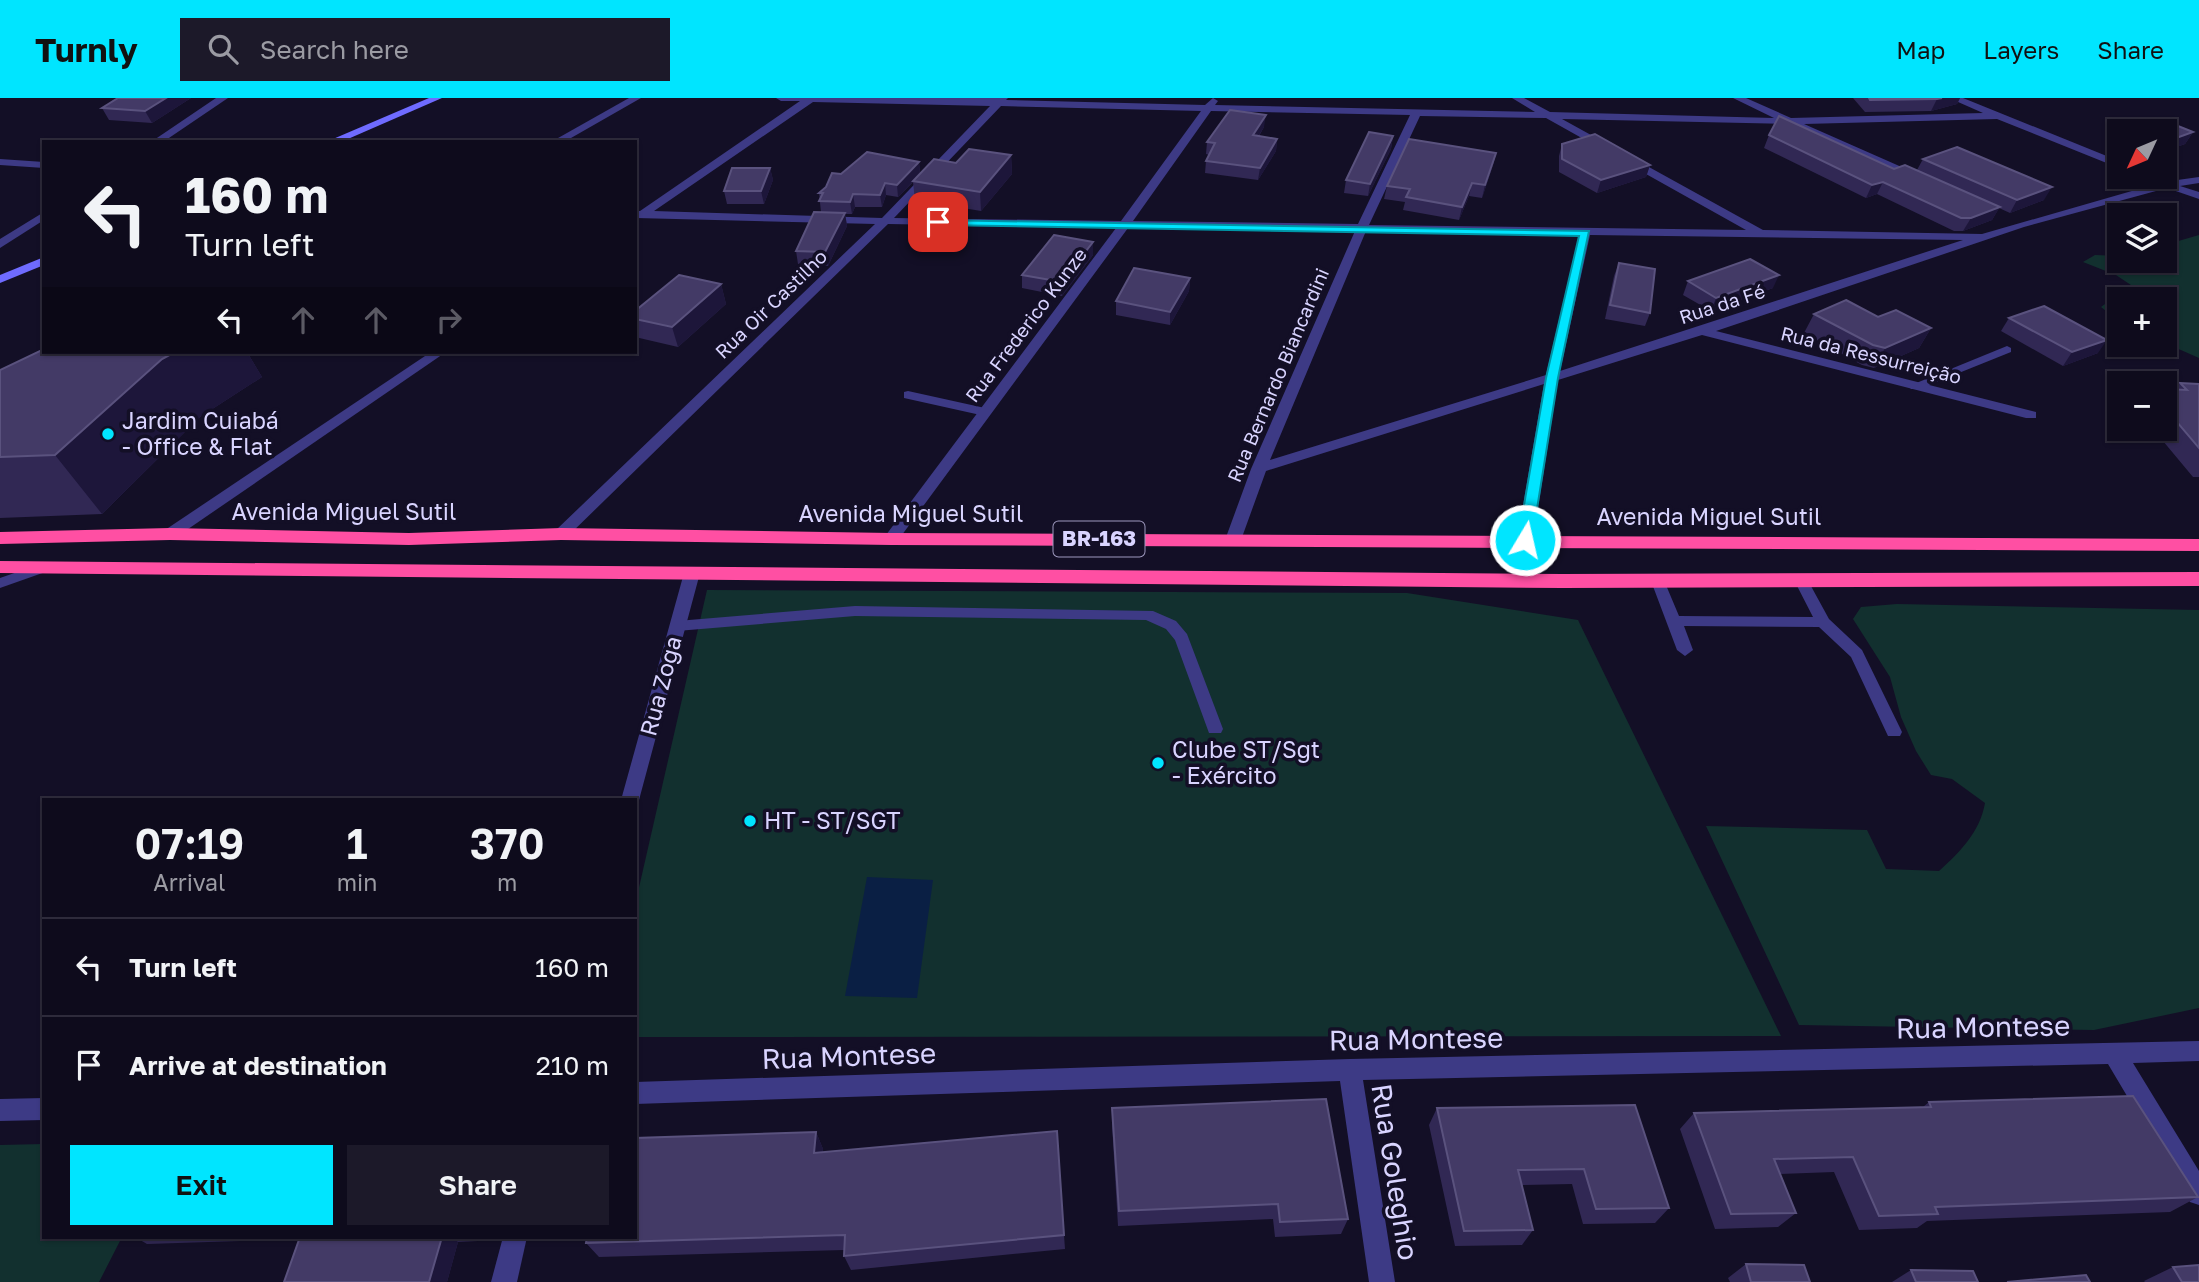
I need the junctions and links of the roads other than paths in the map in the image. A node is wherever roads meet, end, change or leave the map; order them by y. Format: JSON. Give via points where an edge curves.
{"nodes":[{"id":1,"x":223,"y":98,"type":"edge"},
{"id":2,"x":437,"y":98,"type":"edge"},
{"id":3,"x":636,"y":98,"type":"edge"},
{"id":4,"x":781,"y":98,"type":"edge"},
{"id":5,"x":1517,"y":98,"type":"edge"},
{"id":6,"x":1738,"y":98,"type":"edge"},
{"id":7,"x":1954,"y":98,"type":"edge"},
{"id":8,"x":810,"y":99,"type":"edge"},
{"id":9,"x":1001,"y":100,"type":"edge"},
{"id":10,"x":1212,"y":102,"type":"edge"},
{"id":11,"x":1416,"y":113,"type":"junction"},
{"id":12,"x":1549,"y":115,"type":"junction"},
{"id":13,"x":2000,"y":116,"type":"junction"},
{"id":14,"x":1793,"y":121,"type":"junction"},
{"id":15,"x":159,"y":140,"type":"edge"},
{"id":16,"x":336,"y":140,"type":"edge"},
{"id":17,"x":560,"y":140,"type":"edge"},
{"id":18,"x":2107,"y":160,"type":"edge"},
{"id":19,"x":0,"y":162,"type":"edge"},
{"id":20,"x":42,"y":165,"type":"edge"},
{"id":21,"x":2199,"y":180,"type":"edge"},
{"id":22,"x":2177,"y":183,"type":"edge"},
{"id":23,"x":1932,"y":184,"type":"edge"},
{"id":24,"x":2177,"y":188,"type":"edge"},
{"id":25,"x":2147,"y":189,"type":"edge"},
{"id":26,"x":2199,"y":196,"type":"edge"},
{"id":27,"x":42,"y":216,"type":"edge"},
{"id":28,"x":638,"y":216,"type":"edge"},
{"id":29,"x":885,"y":221,"type":"junction"},
{"id":30,"x":1125,"y":224,"type":"junction"},
{"id":31,"x":1360,"y":229,"type":"junction"},
{"id":32,"x":1585,"y":233,"type":"junction"},
{"id":33,"x":1761,"y":233,"type":"junction"},
{"id":34,"x":1980,"y":237,"type":"junction"},
{"id":35,"x":0,"y":244,"type":"edge"},
{"id":36,"x":42,"y":262,"type":"edge"},
{"id":37,"x":0,"y":279,"type":"edge"},
{"id":38,"x":1702,"y":331,"type":"junction"},
{"id":39,"x":2007,"y":350,"type":"dead end"},
{"id":40,"x":436,"y":354,"type":"edge"},
{"id":41,"x":1552,"y":378,"type":"junction"},
{"id":42,"x":1916,"y":386,"type":"junction"},
{"id":43,"x":908,"y":395,"type":"dead end"},
{"id":44,"x":985,"y":412,"type":"junction"},
{"id":45,"x":2031,"y":415,"type":"dead end"},
{"id":46,"x":1258,"y":469,"type":"junction"},
{"id":47,"x":170,"y":534,"type":"junction"},
{"id":48,"x":561,"y":534,"type":"junction"},
{"id":49,"x":0,"y":538,"type":"edge"},
{"id":50,"x":891,"y":539,"type":"junction"},
{"id":51,"x":1233,"y":540,"type":"junction"},
{"id":52,"x":1525,"y":540,"type":"junction"},
{"id":53,"x":2199,"y":545,"type":"edge"},
{"id":54,"x":0,"y":567,"type":"edge"},
{"id":55,"x":46,"y":567,"type":"junction"},
{"id":56,"x":692,"y":573,"type":"junction"},
{"id":57,"x":2199,"y":579,"type":"edge"},
{"id":58,"x":1801,"y":580,"type":"junction"},
{"id":59,"x":1658,"y":581,"type":"junction"},
{"id":60,"x":0,"y":583,"type":"edge"},
{"id":61,"x":1674,"y":621,"type":"junction"},
{"id":62,"x":1823,"y":622,"type":"junction"},
{"id":63,"x":677,"y":626,"type":"junction"},
{"id":64,"x":1685,"y":650,"type":"dead end"},
{"id":65,"x":1215,"y":729,"type":"dead end"},
{"id":66,"x":1894,"y":732,"type":"dead end"},
{"id":67,"x":631,"y":798,"type":"edge"},
{"id":68,"x":2199,"y":1051,"type":"edge"},
{"id":69,"x":2115,"y":1054,"type":"junction"},
{"id":70,"x":1350,"y":1070,"type":"junction"},
{"id":71,"x":637,"y":1093,"type":"edge"},
{"id":72,"x":42,"y":1109,"type":"edge"},
{"id":73,"x":0,"y":1110,"type":"edge"},
{"id":74,"x":2199,"y":1193,"type":"edge"},
{"id":75,"x":515,"y":1239,"type":"edge"},
{"id":76,"x":504,"y":1282,"type":"edge"},
{"id":77,"x":1382,"y":1282,"type":"edge"}],
"edges":[{"from":1,"to":15,"type":"street"},
{"from":2,"to":16,"type":"street"},
{"from":3,"to":17,"type":"street"},
{"from":4,"to":8,"type":"street"},
{"from":5,"to":12,"type":"street"},
{"from":6,"to":14,"type":"street"},
{"from":7,"to":13,"type":"street"},
{"from":8,"to":9,"type":"street"},
{"from":8,"to":28,"type":"street"},
{"from":9,"to":10,"type":"street"},
{"from":9,"to":29,"type":"street","name":"Rua Oir Castilho"},
{"from":10,"to":11,"type":"street"},
{"from":10,"to":30,"type":"street","name":"Rua Frederico Kunze"},
{"from":11,"to":12,"type":"street"},
{"from":11,"to":31,"type":"street","name":"Rua Bernardo Biancardini"},
{"from":12,"to":14,"type":"street"},
{"from":12,"to":33,"type":"street"},
{"from":13,"to":14,"type":"street"},
{"from":13,"to":18,"type":"street"},
{"from":14,"to":23,"type":"street"},
{"from":19,"to":20,"type":"street"},
{"from":21,"to":22,"type":"street","name":"Rua da Fé"},
{"from":24,"to":26,"type":"street"},
{"from":25,"to":34,"type":"street","name":"Rua da Fé","via":[[2014,222]]},
{"from":27,"to":35,"type":"street"},
{"from":28,"to":29,"type":"street"},
{"from":29,"to":30,"type":"street"},
{"from":29,"to":48,"type":"street","name":"Rua Oir Castilho"},
{"from":30,"to":31,"type":"street"},
{"from":30,"to":44,"type":"street","name":"Rua Frederico Kunze"},
{"from":31,"to":32,"type":"street"},
{"from":31,"to":46,"type":"street","name":"Rua Bernardo Biancardini"},
{"from":32,"to":33,"type":"street"},
{"from":32,"to":41,"type":"street"},
{"from":33,"to":34,"type":"street"},
{"from":34,"to":38,"type":"street","name":"Rua da Fé"},
{"from":36,"to":37,"type":"street"},
{"from":38,"to":41,"type":"street","name":"Rua da Fé"},
{"from":38,"to":42,"type":"street","name":"Rua da Ressurreição"},
{"from":39,"to":42,"type":"lane"},
{"from":40,"to":47,"type":"street"},
{"from":41,"to":46,"type":"street","name":"Rua da Fé"},
{"from":41,"to":52,"type":"street"},
{"from":42,"to":45,"type":"street","name":"Rua da Ressurreição"},
{"from":43,"to":44,"type":"lane"},
{"from":44,"to":50,"type":"street","name":"Rua Frederico Kunze"},
{"from":46,"to":51,"type":"street","name":"Rua Bernardo Biancardini"},
{"from":47,"to":48,"type":"highway","name":"Avenida Miguel Sutil","number":"BR-163","via":[[409,539]]},
{"from":47,"to":49,"type":"highway","name":"Avenida Miguel Sutil","number":"BR-163"},
{"from":48,"to":50,"type":"highway","name":"Avenida Miguel Sutil","number":"BR-163"},
{"from":50,"to":51,"type":"highway","name":"Avenida Miguel Sutil","number":"BR-163"},
{"from":51,"to":52,"type":"highway","name":"Avenida Miguel Sutil","number":"BR-163"},
{"from":52,"to":53,"type":"highway","name":"Avenida Miguel Sutil","number":"BR-163"},
{"from":54,"to":55,"type":"highway","number":"BR-163"},
{"from":55,"to":56,"type":"highway","number":"BR-163"},
{"from":55,"to":60,"type":"lane"},
{"from":56,"to":59,"type":"highway","number":"BR-163"},
{"from":56,"to":63,"type":"street","name":"Rua Zoga"},
{"from":57,"to":58,"type":"highway","number":"BR-163"},
{"from":58,"to":59,"type":"highway","number":"BR-163"},
{"from":58,"to":62,"type":"lane"},
{"from":59,"to":61,"type":"lane"},
{"from":61,"to":62,"type":"lane"},
{"from":61,"to":64,"type":"lane"},
{"from":62,"to":66,"type":"lane","via":[[1857,654]]},
{"from":63,"to":65,"type":"lane","via":[[855,611],[1149,615],[1171,625],[1182,638]]},
{"from":63,"to":67,"type":"street","name":"Rua Zoga"},
{"from":68,"to":69,"type":"street","name":"Rua Montese"},
{"from":69,"to":70,"type":"street","name":"Rua Montese"},
{"from":69,"to":74,"type":"street"},
{"from":70,"to":71,"type":"street","name":"Rua Montese"},
{"from":70,"to":77,"type":"street","name":"Rua Goleghio"},
{"from":72,"to":73,"type":"street"},
{"from":75,"to":76,"type":"street"}]}
